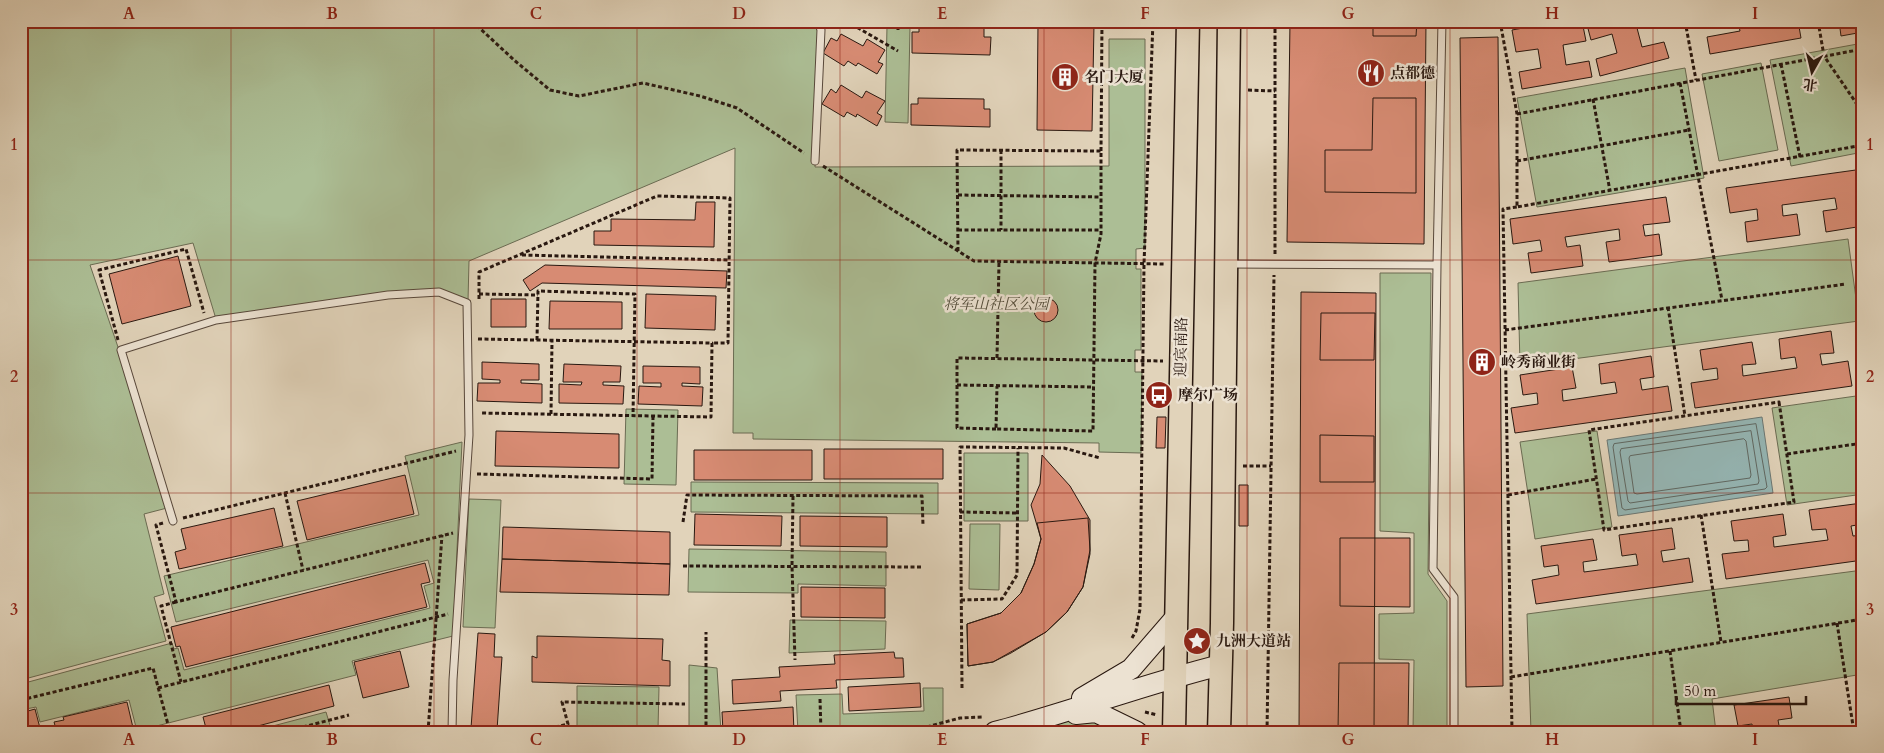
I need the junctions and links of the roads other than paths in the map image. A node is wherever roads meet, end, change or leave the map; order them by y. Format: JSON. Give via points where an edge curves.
{"nodes":[{"id":1,"x":818,"y":21,"type":"edge"},
{"id":2,"x":1188,"y":21,"type":"edge"},
{"id":3,"x":1229,"y":21,"type":"edge"},
{"id":4,"x":1442,"y":21,"type":"edge"},
{"id":5,"x":815,"y":161,"type":"road end"},
{"id":6,"x":1226,"y":264,"type":"junction"},
{"id":7,"x":1437,"y":265,"type":"junction"},
{"id":8,"x":173,"y":521,"type":"road end"},
{"id":9,"x":1176,"y":617,"type":"junction"},
{"id":10,"x":1221,"y":665,"type":"junction"},
{"id":11,"x":1175,"y":676,"type":"junction"},
{"id":12,"x":1052,"y":717,"type":"junction"},
{"id":13,"x":992,"y":724,"type":"edge"},
{"id":14,"x":452,"y":732,"type":"edge"},
{"id":15,"x":1137,"y":732,"type":"edge"},
{"id":16,"x":1174,"y":732,"type":"edge"},
{"id":17,"x":1219,"y":732,"type":"edge"},
{"id":18,"x":1454,"y":732,"type":"edge"}],
"edges":[{"from":1,"to":5,"type":"lane","via":[[821,30]]},
{"from":2,"to":9,"type":"main road","name":"迎宾南路"},
{"from":3,"to":6,"type":"main road"},
{"from":4,"to":7,"type":"lane"},
{"from":6,"to":7,"type":"lane"},
{"from":6,"to":10,"type":"main road"},
{"from":7,"to":18,"type":"lane","via":[[1433,569],[1454,597]]},
{"from":8,"to":14,"type":"lane","via":[[121,350],[216,320],[388,296],[439,292],[467,303],[468,448]]},
{"from":9,"to":11,"type":"main road","name":"迎宾南路"},
{"from":9,"to":12,"type":"main road","via":[[1131,669]]},
{"from":10,"to":11,"type":"main road"},
{"from":10,"to":17,"type":"main road"},
{"from":11,"to":12,"type":"main road"},
{"from":11,"to":16,"type":"main road","name":"迎宾南路"},
{"from":12,"to":13,"type":"main road"},
{"from":12,"to":15,"type":"main road","via":[[1096,712]]}]}
